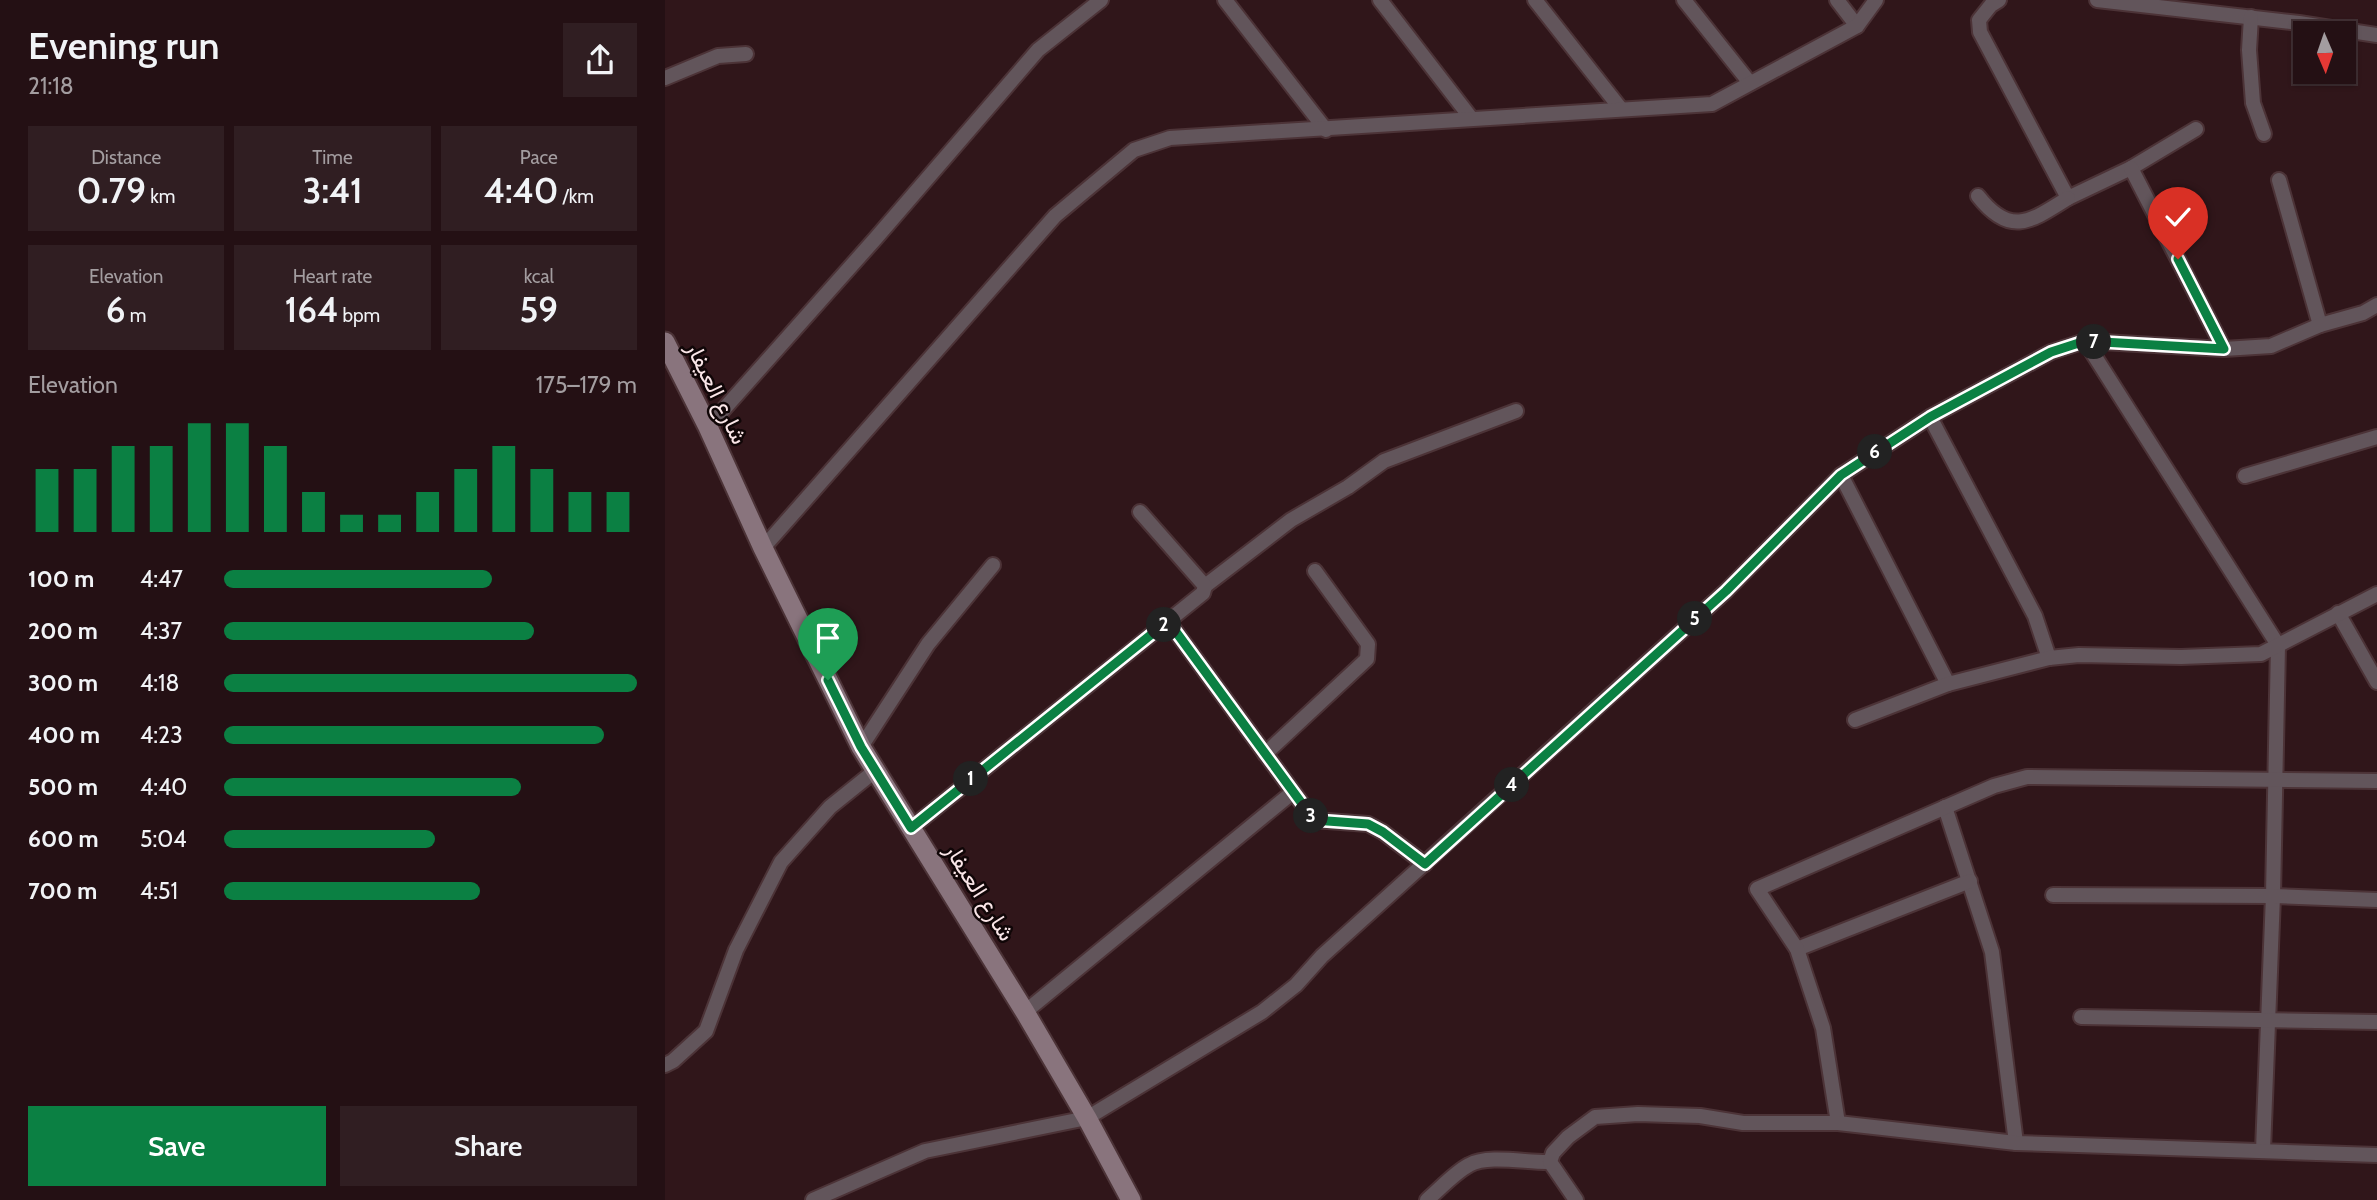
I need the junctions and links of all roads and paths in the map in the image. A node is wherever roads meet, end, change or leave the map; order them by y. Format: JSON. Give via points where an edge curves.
{"nodes":[{"id":1,"x":1101,"y":0,"type":"edge"},
{"id":2,"x":1225,"y":0,"type":"edge"},
{"id":3,"x":1380,"y":0,"type":"edge"},
{"id":4,"x":1535,"y":0,"type":"edge"},
{"id":5,"x":1684,"y":0,"type":"edge"},
{"id":6,"x":1837,"y":0,"type":"edge"},
{"id":7,"x":1876,"y":0,"type":"edge"},
{"id":8,"x":1999,"y":0,"type":"edge"},
{"id":9,"x":2097,"y":0,"type":"edge"},
{"id":10,"x":2215,"y":7,"type":"edge"},
{"id":11,"x":2251,"y":18,"type":"junction"},
{"id":12,"x":1857,"y":26,"type":"junction"},
{"id":13,"x":2377,"y":36,"type":"edge"},
{"id":14,"x":746,"y":54,"type":"dead end"},
{"id":15,"x":665,"y":78,"type":"edge"},
{"id":16,"x":1750,"y":83,"type":"junction"},
{"id":17,"x":1621,"y":109,"type":"junction"},
{"id":18,"x":1471,"y":118,"type":"junction"},
{"id":19,"x":2196,"y":129,"type":"dead end"},
{"id":20,"x":1326,"y":130,"type":"junction"},
{"id":21,"x":2264,"y":134,"type":"dead end"},
{"id":22,"x":2131,"y":168,"type":"junction"},
{"id":23,"x":2279,"y":180,"type":"dead end"},
{"id":24,"x":1978,"y":196,"type":"dead end"},
{"id":25,"x":2068,"y":198,"type":"junction"},
{"id":26,"x":2377,"y":305,"type":"edge"},
{"id":27,"x":2320,"y":326,"type":"junction"},
{"id":28,"x":2085,"y":341,"type":"junction"},
{"id":29,"x":665,"y":342,"type":"edge"},
{"id":30,"x":2224,"y":349,"type":"junction"},
{"id":31,"x":1516,"y":411,"type":"dead end"},
{"id":32,"x":1930,"y":417,"type":"junction"},
{"id":33,"x":708,"y":427,"type":"junction"},
{"id":34,"x":2377,"y":437,"type":"edge"},
{"id":35,"x":1841,"y":475,"type":"junction"},
{"id":36,"x":2245,"y":476,"type":"dead end"},
{"id":37,"x":1140,"y":512,"type":"dead end"},
{"id":38,"x":763,"y":548,"type":"junction"},
{"id":39,"x":993,"y":565,"type":"dead end"},
{"id":40,"x":1315,"y":571,"type":"dead end"},
{"id":41,"x":1205,"y":586,"type":"junction"},
{"id":42,"x":2377,"y":594,"type":"edge"},
{"id":43,"x":2338,"y":613,"type":"junction"},
{"id":44,"x":1168,"y":621,"type":"junction"},
{"id":45,"x":2278,"y":645,"type":"junction"},
{"id":46,"x":2049,"y":658,"type":"junction"},
{"id":47,"x":2377,"y":682,"type":"edge"},
{"id":48,"x":1948,"y":684,"type":"junction"},
{"id":49,"x":1855,"y":720,"type":"dead end"},
{"id":50,"x":861,"y":747,"type":"junction"},
{"id":51,"x":1265,"y":754,"type":"junction"},
{"id":52,"x":876,"y":770,"type":"junction"},
{"id":53,"x":2377,"y":781,"type":"edge"},
{"id":54,"x":2275,"y":782,"type":"junction"},
{"id":55,"x":1293,"y":792,"type":"junction"},
{"id":56,"x":1945,"y":807,"type":"junction"},
{"id":57,"x":911,"y":828,"type":"junction"},
{"id":58,"x":1425,"y":864,"type":"junction"},
{"id":59,"x":1970,"y":881,"type":"junction"},
{"id":60,"x":2053,"y":895,"type":"dead end"},
{"id":61,"x":2273,"y":896,"type":"junction"},
{"id":62,"x":2377,"y":900,"type":"edge"},
{"id":63,"x":1797,"y":948,"type":"junction"},
{"id":64,"x":1025,"y":1012,"type":"junction"},
{"id":65,"x":2081,"y":1017,"type":"dead end"},
{"id":66,"x":2266,"y":1019,"type":"junction"},
{"id":67,"x":2377,"y":1022,"type":"edge"},
{"id":68,"x":665,"y":1065,"type":"edge"},
{"id":69,"x":1087,"y":1118,"type":"junction"},
{"id":70,"x":1838,"y":1123,"type":"junction"},
{"id":71,"x":2015,"y":1143,"type":"junction"},
{"id":72,"x":2263,"y":1150,"type":"junction"},
{"id":73,"x":2377,"y":1155,"type":"edge"},
{"id":74,"x":1550,"y":1162,"type":"junction"},
{"id":75,"x":813,"y":1200,"type":"edge"},
{"id":76,"x":1131,"y":1200,"type":"edge"},
{"id":77,"x":1427,"y":1200,"type":"edge"},
{"id":78,"x":1576,"y":1200,"type":"edge"}],
"edges":[{"from":1,"to":33,"type":"street","via":[[1038,50]]},
{"from":2,"to":20,"type":"street"},
{"from":3,"to":18,"type":"street"},
{"from":4,"to":17,"type":"street"},
{"from":5,"to":16,"type":"street"},
{"from":6,"to":12,"type":"street"},
{"from":7,"to":12,"type":"street"},
{"from":8,"to":25,"type":"street","via":[[1979,20],[1980,32]]},
{"from":9,"to":10,"type":"street"},
{"from":10,"to":11,"type":"street"},
{"from":11,"to":13,"type":"street"},
{"from":11,"to":21,"type":"street","via":[[2253,103]]},
{"from":12,"to":16,"type":"street"},
{"from":14,"to":15,"type":"street","via":[[718,56]]},
{"from":16,"to":17,"type":"street","via":[[1712,104]]},
{"from":17,"to":18,"type":"street"},
{"from":18,"to":20,"type":"street"},
{"from":19,"to":22,"type":"street"},
{"from":20,"to":38,"type":"street","via":[[1170,138],[1134,150],[1055,216]]},
{"from":22,"to":25,"type":"street"},
{"from":22,"to":30,"type":"street"},
{"from":23,"to":27,"type":"street"},
{"from":24,"to":25,"type":"street","via":[[1987,209],[2013,223],[2045,213]]},
{"from":26,"to":27,"type":"street"},
{"from":27,"to":30,"type":"street","via":[[2271,346]]},
{"from":28,"to":30,"type":"street"},
{"from":28,"to":32,"type":"street","via":[[2051,352]]},
{"from":28,"to":45,"type":"street"},
{"from":29,"to":33,"type":"main road","name":"شارع العيفار"},
{"from":31,"to":41,"type":"street","via":[[1384,461],[1291,520]]},
{"from":32,"to":35,"type":"street"},
{"from":32,"to":46,"type":"street","via":[[2035,616]]},
{"from":33,"to":38,"type":"main road","name":"شارع العيفار"},
{"from":34,"to":36,"type":"street"},
{"from":35,"to":48,"type":"street"},
{"from":35,"to":58,"type":"street","via":[[1726,591]]},
{"from":37,"to":41,"type":"street"},
{"from":38,"to":50,"type":"main road","name":"شارع العيفار"},
{"from":39,"to":50,"type":"street","via":[[928,644]]},
{"from":40,"to":51,"type":"street","via":[[1368,644],[1367,659]]},
{"from":41,"to":44,"type":"street","via":[[1203,593]]},
{"from":42,"to":43,"type":"street"},
{"from":43,"to":45,"type":"street"},
{"from":43,"to":47,"type":"street"},
{"from":44,"to":51,"type":"street"},
{"from":44,"to":57,"type":"street"},
{"from":45,"to":46,"type":"street","via":[[2261,654]]},
{"from":45,"to":54,"type":"street"},
{"from":46,"to":48,"type":"street"},
{"from":48,"to":49,"type":"street"},
{"from":50,"to":52,"type":"main road","name":"شارع العيفار"},
{"from":51,"to":55,"type":"street"},
{"from":52,"to":57,"type":"main road","name":"شارع العيفار"},
{"from":52,"to":68,"type":"street","via":[[830,807],[781,862],[736,950],[706,1031]]},
{"from":53,"to":54,"type":"street"},
{"from":54,"to":56,"type":"street","via":[[2027,777]]},
{"from":54,"to":61,"type":"street"},
{"from":55,"to":58,"type":"street","via":[[1314,820],[1368,824]]},
{"from":55,"to":64,"type":"street"},
{"from":56,"to":59,"type":"street"},
{"from":56,"to":63,"type":"street","via":[[1757,889]]},
{"from":57,"to":64,"type":"main road","name":"شارع العيفار"},
{"from":58,"to":69,"type":"street","via":[[1262,1012]]},
{"from":59,"to":63,"type":"street"},
{"from":59,"to":71,"type":"street","via":[[1992,952]]},
{"from":60,"to":61,"type":"street"},
{"from":61,"to":62,"type":"street"},
{"from":61,"to":66,"type":"street"},
{"from":63,"to":70,"type":"street","via":[[1823,1028]]},
{"from":64,"to":69,"type":"main road","name":"شارع العيفار"},
{"from":65,"to":66,"type":"street"},
{"from":66,"to":67,"type":"street"},
{"from":66,"to":72,"type":"street"},
{"from":69,"to":75,"type":"street","via":[[925,1151]]},
{"from":69,"to":76,"type":"main road","name":"شارع العيفار"},
{"from":70,"to":71,"type":"street"},
{"from":70,"to":74,"type":"street","via":[[1742,1123],[1667,1114],[1595,1116],[1568,1137]]},
{"from":71,"to":72,"type":"street"},
{"from":72,"to":73,"type":"street"},
{"from":74,"to":77,"type":"street","via":[[1497,1159],[1470,1164]]},
{"from":74,"to":78,"type":"street"}]}
